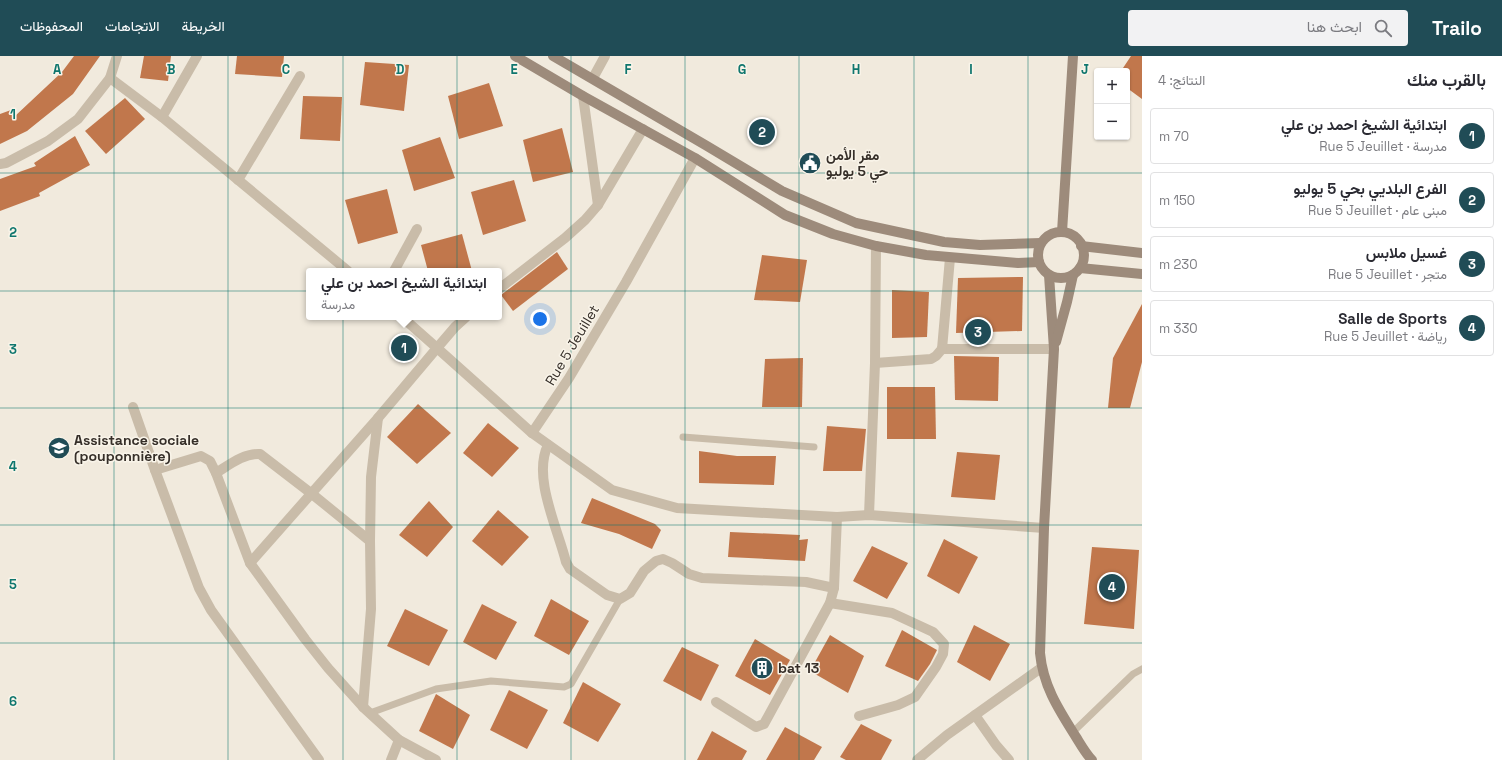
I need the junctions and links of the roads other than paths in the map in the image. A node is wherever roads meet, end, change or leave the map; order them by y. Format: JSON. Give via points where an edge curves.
{"nodes":[{"id":1,"x":117,"y":56,"type":"edge"},
{"id":2,"x":198,"y":56,"type":"edge"},
{"id":3,"x":515,"y":56,"type":"edge"},
{"id":4,"x":554,"y":56,"type":"edge"},
{"id":5,"x":605,"y":56,"type":"edge"},
{"id":6,"x":1073,"y":56,"type":"edge"},
{"id":7,"x":300,"y":76,"type":"dead end"},
{"id":8,"x":110,"y":78,"type":"junction"},
{"id":9,"x":592,"y":78,"type":"junction"},
{"id":10,"x":583,"y":96,"type":"junction"},
{"id":11,"x":162,"y":117,"type":"junction"},
{"id":12,"x":643,"y":129,"type":"junction"},
{"id":13,"x":695,"y":158,"type":"junction"},
{"id":14,"x":0,"y":164,"type":"edge"},
{"id":15,"x":238,"y":180,"type":"junction"},
{"id":16,"x":598,"y":205,"type":"junction"},
{"id":17,"x":417,"y":229,"type":"dead end"},
{"id":18,"x":1062,"y":232,"type":"junction"},
{"id":19,"x":1041,"y":244,"type":"junction"},
{"id":20,"x":876,"y":246,"type":"junction"},
{"id":21,"x":1082,"y":246,"type":"junction"},
{"id":22,"x":1142,"y":253,"type":"edge"},
{"id":23,"x":950,"y":258,"type":"junction"},
{"id":24,"x":1039,"y":262,"type":"junction"},
{"id":25,"x":344,"y":268,"type":"edge"},
{"id":26,"x":396,"y":268,"type":"edge"},
{"id":27,"x":1076,"y":272,"type":"junction"},
{"id":28,"x":1142,"y":274,"type":"edge"},
{"id":29,"x":1049,"y":275,"type":"junction"},
{"id":30,"x":502,"y":287,"type":"edge"},
{"id":31,"x":405,"y":320,"type":"edge"},
{"id":32,"x":463,"y":320,"type":"edge"},
{"id":33,"x":437,"y":348,"type":"junction"},
{"id":34,"x":942,"y":348,"type":"junction"},
{"id":35,"x":1054,"y":349,"type":"junction"},
{"id":36,"x":875,"y":363,"type":"junction"},
{"id":37,"x":133,"y":407,"type":"dead end"},
{"id":38,"x":378,"y":418,"type":"junction"},
{"id":39,"x":532,"y":433,"type":"junction"},
{"id":40,"x":683,"y":437,"type":"dead end"},
{"id":41,"x":548,"y":445,"type":"junction"},
{"id":42,"x":814,"y":447,"type":"dead end"},
{"id":43,"x":155,"y":470,"type":"junction"},
{"id":44,"x":216,"y":473,"type":"junction"},
{"id":45,"x":312,"y":494,"type":"junction"},
{"id":46,"x":869,"y":515,"type":"junction"},
{"id":47,"x":837,"y":517,"type":"junction"},
{"id":48,"x":1044,"y":528,"type":"junction"},
{"id":49,"x":370,"y":542,"type":"junction"},
{"id":50,"x":250,"y":563,"type":"junction"},
{"id":51,"x":834,"y":588,"type":"junction"},
{"id":52,"x":620,"y":598,"type":"junction"},
{"id":53,"x":830,"y":603,"type":"junction"},
{"id":54,"x":1041,"y":668,"type":"junction"},
{"id":55,"x":1142,"y":669,"type":"edge"},
{"id":56,"x":716,"y":702,"type":"dead end"},
{"id":57,"x":367,"y":710,"type":"junction"},
{"id":58,"x":976,"y":715,"type":"junction"},
{"id":59,"x":859,"y":716,"type":"dead end"},
{"id":60,"x":1073,"y":732,"type":"junction"},
{"id":61,"x":399,"y":740,"type":"junction"},
{"id":62,"x":319,"y":760,"type":"edge"},
{"id":63,"x":391,"y":760,"type":"edge"},
{"id":64,"x":436,"y":760,"type":"edge"},
{"id":65,"x":917,"y":760,"type":"edge"},
{"id":66,"x":1009,"y":760,"type":"edge"},
{"id":67,"x":1091,"y":760,"type":"edge"}],
"edges":[{"from":1,"to":8,"type":"street"},
{"from":2,"to":11,"type":"street"},
{"from":3,"to":10,"type":"main road"},
{"from":4,"to":9,"type":"main road"},
{"from":5,"to":9,"type":"street"},
{"from":6,"to":18,"type":"main road"},
{"from":7,"to":15,"type":"street"},
{"from":8,"to":11,"type":"street"},
{"from":8,"to":14,"type":"street","via":[[78,119],[48,141]]},
{"from":9,"to":19,"type":"main road","via":[[782,192],[856,223],[944,242],[980,245]]},
{"from":10,"to":12,"type":"main road"},
{"from":10,"to":16,"type":"street"},
{"from":11,"to":15,"type":"street"},
{"from":12,"to":13,"type":"main road"},
{"from":12,"to":16,"type":"street"},
{"from":13,"to":20,"type":"main road","via":[[785,215],[834,234]]},
{"from":13,"to":39,"type":"street","name":"Rue 5 Jeuillet","via":[[574,371]]},
{"from":15,"to":25,"type":"street"},
{"from":16,"to":30,"type":"street","via":[[565,238]]},
{"from":17,"to":26,"type":"street"},
{"from":18,"to":19,"type":"main road","via":[[1050,235]]},
{"from":18,"to":21,"type":"main road","via":[[1074,236]]},
{"from":19,"to":24,"type":"main road"},
{"from":20,"to":23,"type":"main road"},
{"from":20,"to":36,"type":"street"},
{"from":21,"to":22,"type":"main road"},
{"from":21,"to":27,"type":"main road","via":[[1083,261]]},
{"from":23,"to":24,"type":"main road"},
{"from":23,"to":34,"type":"street"},
{"from":24,"to":29,"type":"main road"},
{"from":27,"to":28,"type":"main road"},
{"from":27,"to":29,"type":"main road","via":[[1061,278]]},
{"from":27,"to":35,"type":"main road"},
{"from":29,"to":35,"type":"main road"},
{"from":31,"to":33,"type":"street"},
{"from":32,"to":33,"type":"street"},
{"from":33,"to":38,"type":"street"},
{"from":33,"to":39,"type":"street"},
{"from":34,"to":35,"type":"street"},
{"from":34,"to":36,"type":"street","via":[[931,359]]},
{"from":35,"to":48,"type":"main road"},
{"from":36,"to":46,"type":"street"},
{"from":37,"to":43,"type":"street"},
{"from":38,"to":45,"type":"street"},
{"from":38,"to":49,"type":"street","via":[[371,477]]},
{"from":39,"to":41,"type":"street"},
{"from":40,"to":42,"type":"lane"},
{"from":41,"to":47,"type":"street","via":[[612,490],[678,508]]},
{"from":41,"to":52,"type":"street","via":[[544,454],[543,483],[566,562],[570,569],[607,595]]},
{"from":43,"to":44,"type":"street","via":[[201,456],[210,460]]},
{"from":43,"to":62,"type":"street","via":[[199,588],[210,610]]},
{"from":44,"to":45,"type":"street","via":[[246,456],[260,454]]},
{"from":44,"to":50,"type":"street"},
{"from":45,"to":49,"type":"street"},
{"from":45,"to":50,"type":"street"},
{"from":46,"to":47,"type":"street"},
{"from":46,"to":48,"type":"street"},
{"from":47,"to":51,"type":"street"},
{"from":48,"to":54,"type":"main road"},
{"from":49,"to":57,"type":"street","via":[[371,609]]},
{"from":50,"to":57,"type":"street","via":[[305,640]]},
{"from":51,"to":52,"type":"street","via":[[806,582],[702,578],[689,574],[663,559],[656,561],[644,571],[630,593]]},
{"from":51,"to":53,"type":"street"},
{"from":52,"to":57,"type":"lane","via":[[571,684],[564,687],[491,681],[475,683],[436,689]]},
{"from":53,"to":56,"type":"street","via":[[764,724],[756,727]]},
{"from":53,"to":59,"type":"street","via":[[892,613],[933,632],[944,644],[943,654],[936,667],[915,697],[898,705]]},
{"from":54,"to":58,"type":"street"},
{"from":54,"to":60,"type":"main road","via":[[1056,706]]},
{"from":55,"to":60,"type":"lane","via":[[1133,674]]},
{"from":57,"to":61,"type":"street"},
{"from":58,"to":65,"type":"street"},
{"from":58,"to":66,"type":"street"},
{"from":60,"to":67,"type":"main road"},
{"from":61,"to":63,"type":"street"},
{"from":61,"to":64,"type":"street"}]}
